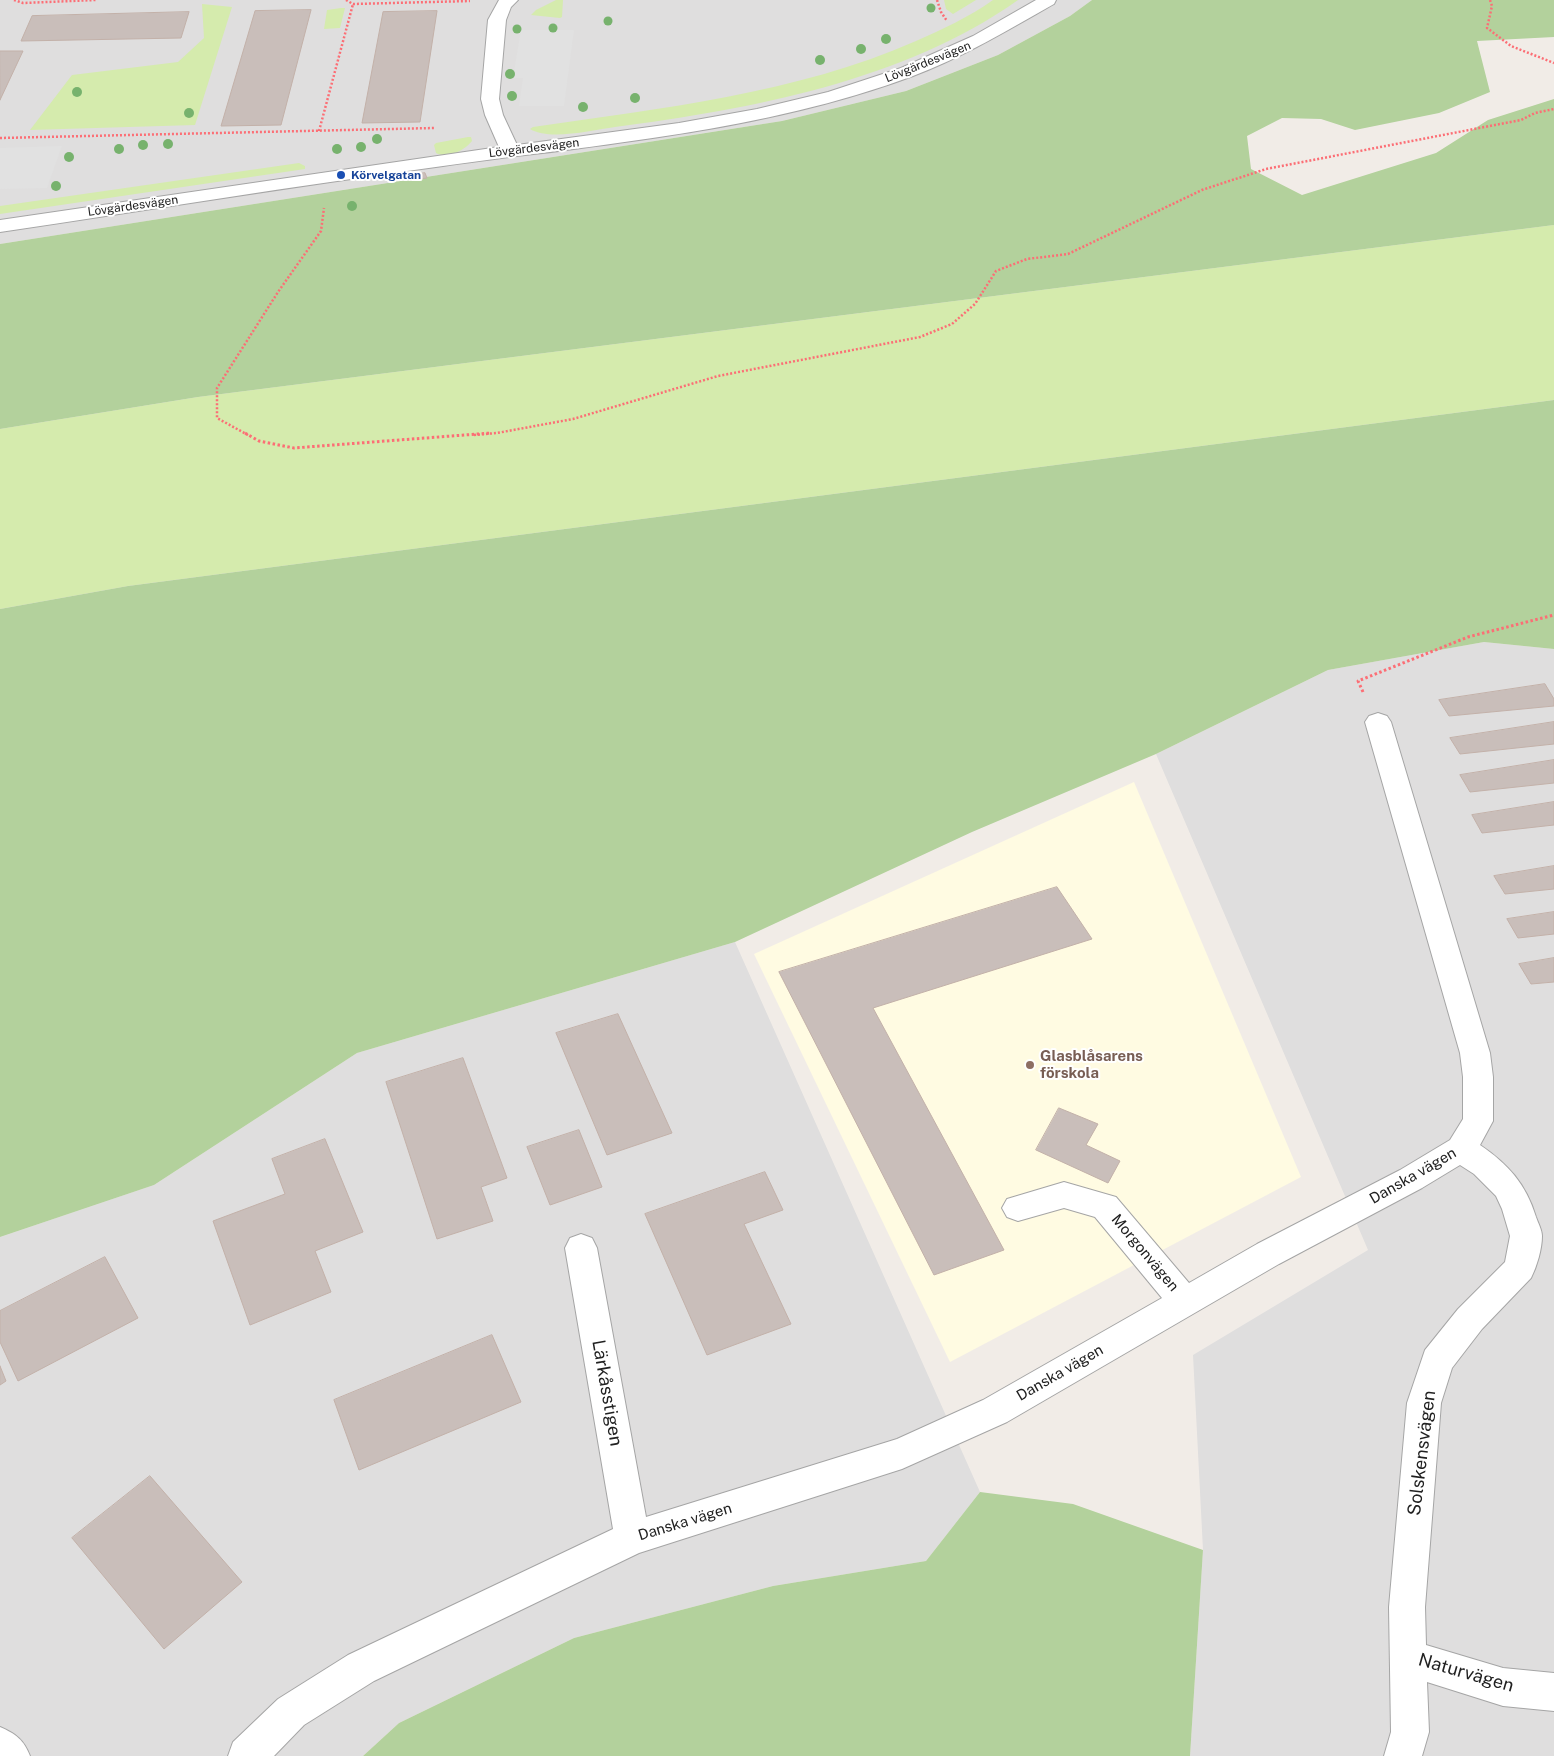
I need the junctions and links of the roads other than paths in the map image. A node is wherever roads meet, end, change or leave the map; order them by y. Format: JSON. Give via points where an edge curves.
{"nodes":[{"id":1,"x":510,"y":0,"type":"edge"},
{"id":2,"x":1048,"y":0,"type":"edge"},
{"id":3,"x":510,"y":150,"type":"junction"},
{"id":4,"x":0,"y":226,"type":"edge"},
{"id":5,"x":1378,"y":722,"type":"road end"},
{"id":6,"x":1461,"y":1149,"type":"junction"},
{"id":7,"x":1018,"y":1208,"type":"dead end"},
{"id":8,"x":582,"y":1248,"type":"dead end"},
{"id":9,"x":1184,"y":1301,"type":"junction"},
{"id":10,"x":632,"y":1538,"type":"junction"},
{"id":11,"x":1407,"y":1657,"type":"junction"},
{"id":12,"x":1554,"y":1692,"type":"edge"},
{"id":13,"x":0,"y":1746,"type":"edge"},
{"id":14,"x":11,"y":1756,"type":"edge"},
{"id":15,"x":247,"y":1756,"type":"edge"},
{"id":16,"x":1403,"y":1756,"type":"edge"}],
"edges":[{"from":1,"to":3,"type":"street","via":[[504,4],[497,20],[490,99]]},
{"from":2,"to":3,"type":"street","name":"Lövgärdesvägen","via":[[983,39],[915,70],[860,89],[733,119],[558,146]]},
{"from":3,"to":4,"type":"street","name":"Lövgärdesvägen"},
{"from":5,"to":6,"type":"street","name":"Danska vägen","via":[[1475,1053],[1478,1121]]},
{"from":6,"to":9,"type":"street","name":"Danska vägen"},
{"from":6,"to":11,"type":"street","name":"Solskensvägen","via":[[1485,1164],[1507,1187],[1526,1236],[1520,1268],[1470,1319],[1437,1361],[1424,1403],[1407,1606]]},
{"from":7,"to":9,"type":"street","name":"Morgonvägen","via":[[1064,1196],[1105,1206]]},
{"from":8,"to":10,"type":"street","name":"Lärkåsstigen"},
{"from":9,"to":10,"type":"street","name":"Danska vägen","via":[[995,1411],[902,1453]]},
{"from":10,"to":15,"type":"street","name":"Danska vägen","via":[[361,1668],[291,1712]]},
{"from":11,"to":12,"type":"street","name":"Naturvägen","via":[[1503,1687]]},
{"from":11,"to":16,"type":"street","name":"Solskensvägen","via":[[1410,1732]]},
{"from":13,"to":14,"type":"street"}]}
